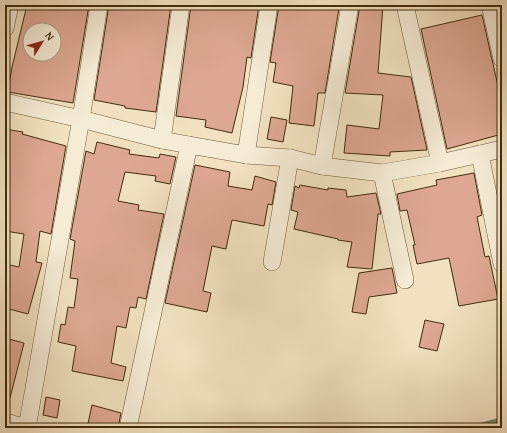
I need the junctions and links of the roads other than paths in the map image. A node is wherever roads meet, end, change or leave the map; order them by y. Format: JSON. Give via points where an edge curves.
{"nodes":[{"id":1,"x":10,"y":5,"type":"edge"},
{"id":2,"x":99,"y":5,"type":"edge"},
{"id":3,"x":181,"y":5,"type":"edge"},
{"id":4,"x":269,"y":5,"type":"edge"},
{"id":5,"x":350,"y":5,"type":"edge"},
{"id":6,"x":405,"y":5,"type":"edge"},
{"id":7,"x":490,"y":5,"type":"edge"},
{"id":8,"x":5,"y":28,"type":"edge"},
{"id":9,"x":502,"y":59,"type":"edge"},
{"id":10,"x":5,"y":102,"type":"edge"},
{"id":11,"x":81,"y":119,"type":"junction"},
{"id":12,"x":162,"y":140,"type":"junction"},
{"id":13,"x":189,"y":145,"type":"junction"},
{"id":14,"x":502,"y":149,"type":"edge"},
{"id":15,"x":480,"y":154,"type":"junction"},
{"id":16,"x":246,"y":155,"type":"junction"},
{"id":17,"x":290,"y":158,"type":"junction"},
{"id":18,"x":440,"y":163,"type":"junction"},
{"id":19,"x":322,"y":166,"type":"junction"},
{"id":20,"x":382,"y":173,"type":"junction"},
{"id":21,"x":272,"y":262,"type":"dead end"},
{"id":22,"x":502,"y":264,"type":"edge"},
{"id":23,"x":405,"y":280,"type":"dead end"},
{"id":24,"x":5,"y":422,"type":"edge"},
{"id":25,"x":27,"y":428,"type":"edge"},
{"id":26,"x":128,"y":428,"type":"edge"}],
"edges":[{"from":1,"to":8,"type":"street"},
{"from":2,"to":11,"type":"street"},
{"from":3,"to":12,"type":"street"},
{"from":4,"to":16,"type":"street"},
{"from":5,"to":19,"type":"street"},
{"from":6,"to":18,"type":"street"},
{"from":7,"to":9,"type":"street"},
{"from":10,"to":11,"type":"street"},
{"from":11,"to":12,"type":"street"},
{"from":11,"to":25,"type":"street"},
{"from":12,"to":13,"type":"street"},
{"from":13,"to":16,"type":"street"},
{"from":13,"to":26,"type":"street"},
{"from":14,"to":15,"type":"street"},
{"from":15,"to":18,"type":"street"},
{"from":15,"to":22,"type":"street"},
{"from":16,"to":17,"type":"street"},
{"from":17,"to":19,"type":"street"},
{"from":17,"to":21,"type":"street"},
{"from":18,"to":20,"type":"street"},
{"from":19,"to":20,"type":"street"},
{"from":20,"to":23,"type":"street"},
{"from":24,"to":25,"type":"street"}]}
